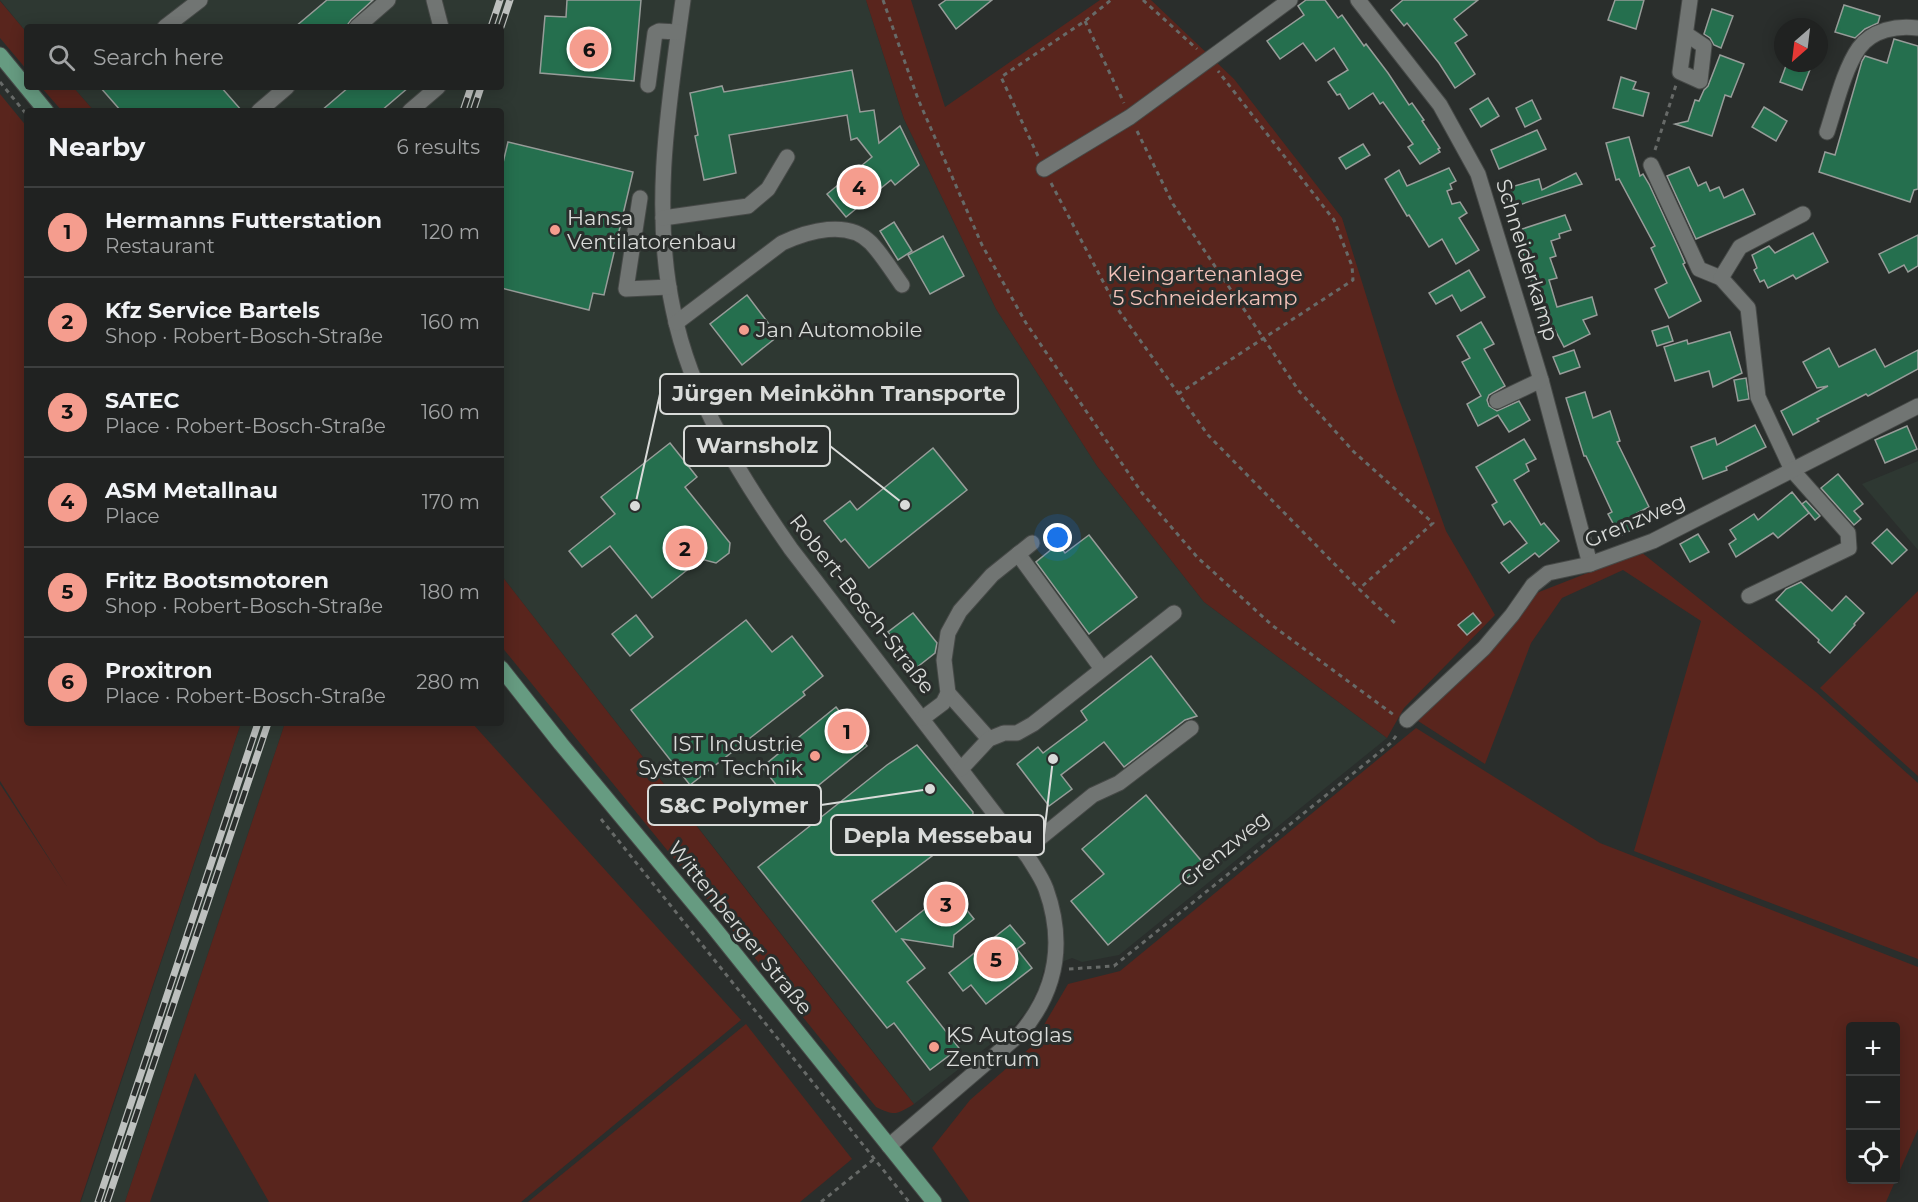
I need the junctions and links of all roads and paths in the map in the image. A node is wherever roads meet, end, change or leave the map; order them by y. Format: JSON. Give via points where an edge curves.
{"nodes":[{"id":1,"x":200,"y":0,"type":"edge"},
{"id":2,"x":388,"y":0,"type":"edge"},
{"id":3,"x":434,"y":0,"type":"edge"},
{"id":4,"x":683,"y":0,"type":"edge"},
{"id":5,"x":883,"y":0,"type":"edge"},
{"id":6,"x":1111,"y":0,"type":"edge"},
{"id":7,"x":1143,"y":0,"type":"edge"},
{"id":8,"x":1290,"y":0,"type":"edge"},
{"id":9,"x":1358,"y":0,"type":"edge"},
{"id":10,"x":1690,"y":0,"type":"edge"},
{"id":11,"x":1085,"y":21,"type":"junction"},
{"id":12,"x":169,"y":24,"type":"edge"},
{"id":13,"x":360,"y":24,"type":"edge"},
{"id":14,"x":440,"y":24,"type":"edge"},
{"id":15,"x":1918,"y":28,"type":"edge"},
{"id":16,"x":678,"y":32,"type":"junction"},
{"id":17,"x":1686,"y":34,"type":"junction"},
{"id":18,"x":0,"y":55,"type":"edge"},
{"id":19,"x":1208,"y":60,"type":"junction"},
{"id":20,"x":1680,"y":72,"type":"junction"},
{"id":21,"x":0,"y":82,"type":"edge"},
{"id":22,"x":24,"y":84,"type":"edge"},
{"id":23,"x":648,"y":85,"type":"dead end"},
{"id":24,"x":29,"y":90,"type":"edge"},
{"id":25,"x":284,"y":90,"type":"edge"},
{"id":26,"x":434,"y":90,"type":"edge"},
{"id":27,"x":44,"y":108,"type":"edge"},
{"id":28,"x":262,"y":108,"type":"edge"},
{"id":29,"x":414,"y":108,"type":"edge"},
{"id":30,"x":24,"y":111,"type":"edge"},
{"id":31,"x":1130,"y":117,"type":"junction"},
{"id":32,"x":1827,"y":132,"type":"dead end"},
{"id":33,"x":787,"y":157,"type":"dead end"},
{"id":34,"x":1651,"y":165,"type":"joint"},
{"id":35,"x":1044,"y":169,"type":"junction"},
{"id":36,"x":640,"y":198,"type":"dead end"},
{"id":37,"x":1803,"y":214,"type":"dead end"},
{"id":38,"x":663,"y":218,"type":"junction"},
{"id":39,"x":1721,"y":278,"type":"junction"},
{"id":40,"x":902,"y":285,"type":"dead end"},
{"id":41,"x":669,"y":287,"type":"junction"},
{"id":42,"x":676,"y":323,"type":"junction"},
{"id":43,"x":1264,"y":339,"type":"junction"},
{"id":44,"x":1541,"y":380,"type":"junction"},
{"id":45,"x":1179,"y":394,"type":"junction"},
{"id":46,"x":1497,"y":401,"type":"dead end"},
{"id":47,"x":1918,"y":406,"type":"edge"},
{"id":48,"x":1792,"y":470,"type":"junction"},
{"id":49,"x":1032,"y":543,"type":"dead end"},
{"id":50,"x":1018,"y":554,"type":"junction"},
{"id":51,"x":1590,"y":564,"type":"junction"},
{"id":52,"x":1359,"y":589,"type":"junction"},
{"id":53,"x":1749,"y":596,"type":"dead end"},
{"id":54,"x":1174,"y":613,"type":"dead end"},
{"id":55,"x":1396,"y":624,"type":"dead end"},
{"id":56,"x":1102,"y":669,"type":"junction"},
{"id":57,"x":504,"y":672,"type":"edge"},
{"id":58,"x":948,"y":693,"type":"junction"},
{"id":59,"x":923,"y":718,"type":"junction"},
{"id":60,"x":1401,"y":722,"type":"junction"},
{"id":61,"x":1191,"y":728,"type":"dead end"},
{"id":62,"x":989,"y":739,"type":"junction"},
{"id":63,"x":961,"y":769,"type":"junction"},
{"id":64,"x":598,"y":815,"type":"dead end"},
{"id":65,"x":1024,"y":851,"type":"junction"},
{"id":66,"x":1055,"y":969,"type":"junction"},
{"id":67,"x":889,"y":1146,"type":"junction"},
{"id":68,"x":873,"y":1159,"type":"junction"},
{"id":69,"x":821,"y":1202,"type":"edge"},
{"id":70,"x":909,"y":1202,"type":"edge"},
{"id":71,"x":934,"y":1202,"type":"edge"}],
"edges":[{"from":1,"to":12,"type":"street"},
{"from":2,"to":13,"type":"street"},
{"from":3,"to":14,"type":"street"},
{"from":4,"to":16,"type":"street","name":"Robert-Bosch-Straße"},
{"from":5,"to":60,"type":"path","via":[[918,99],[982,245],[1026,323],[1142,493],[1198,558],[1273,626]]},
{"from":6,"to":11,"type":"path"},
{"from":7,"to":19,"type":"path"},
{"from":8,"to":19,"type":"street"},
{"from":9,"to":44,"type":"street","name":"Schneiderkamp","via":[[1440,105],[1479,174]]},
{"from":10,"to":17,"type":"street"},
{"from":11,"to":31,"type":"path"},
{"from":11,"to":35,"type":"path","via":[[1001,77]]},
{"from":15,"to":32,"type":"street","via":[[1902,26],[1881,31],[1859,47]]},
{"from":16,"to":23,"type":"street","via":[[655,33]]},
{"from":16,"to":38,"type":"street","name":"Robert-Bosch-Straße","via":[[666,139]]},
{"from":17,"to":20,"type":"street"},
{"from":17,"to":20,"type":"street","via":[[1704,46],[1700,81]]},
{"from":18,"to":22,"type":"main road"},
{"from":19,"to":31,"type":"street"},
{"from":19,"to":43,"type":"path","via":[[1230,83],[1334,220],[1352,266],[1353,280]]},
{"from":20,"to":34,"type":"path"},
{"from":21,"to":30,"type":"path"},
{"from":24,"to":27,"type":"main road"},
{"from":25,"to":28,"type":"street"},
{"from":26,"to":29,"type":"street"},
{"from":31,"to":35,"type":"street"},
{"from":31,"to":43,"type":"path","via":[[1173,204]]},
{"from":33,"to":38,"type":"street","via":[[768,189],[748,206]]},
{"from":34,"to":39,"type":"street","via":[[1700,269]]},
{"from":35,"to":45,"type":"path","via":[[1117,308]]},
{"from":36,"to":41,"type":"street","via":[[626,289]]},
{"from":37,"to":39,"type":"street","via":[[1740,247]]},
{"from":38,"to":41,"type":"street","name":"Robert-Bosch-Straße"},
{"from":39,"to":48,"type":"street","via":[[1748,308],[1758,397]]},
{"from":40,"to":42,"type":"street","via":[[870,242],[857,234],[823,230],[782,243]]},
{"from":41,"to":42,"type":"street","name":"Robert-Bosch-Straße"},
{"from":42,"to":59,"type":"street","name":"Robert-Bosch-Straße","via":[[697,385],[746,482],[791,549]]},
{"from":43,"to":45,"type":"path"},
{"from":43,"to":52,"type":"path","via":[[1299,391],[1353,452],[1433,523]]},
{"from":44,"to":46,"type":"street"},
{"from":44,"to":51,"type":"street","name":"Schneiderkamp"},
{"from":45,"to":52,"type":"path","via":[[1208,435]]},
{"from":47,"to":48,"type":"street","name":"Grenzweg"},
{"from":48,"to":51,"type":"street","name":"Grenzweg","via":[[1653,541]]},
{"from":48,"to":53,"type":"street","via":[[1848,533],[1849,548]]},
{"from":49,"to":50,"type":"street"},
{"from":50,"to":56,"type":"street"},
{"from":50,"to":58,"type":"street","via":[[992,575],[960,611],[948,633],[944,660]]},
{"from":51,"to":60,"type":"street","name":"Grenzweg","via":[[1548,573],[1533,585],[1484,648]]},
{"from":52,"to":55,"type":"path"},
{"from":54,"to":56,"type":"street"},
{"from":56,"to":62,"type":"street","via":[[1033,724]]},
{"from":57,"to":67,"type":"main road","name":"Wittenberger Straße"},
{"from":58,"to":59,"type":"street","via":[[943,703]]},
{"from":58,"to":62,"type":"street"},
{"from":59,"to":63,"type":"street","name":"Robert-Bosch-Straße"},
{"from":60,"to":66,"type":"path","name":"Grenzweg","via":[[1391,743],[1114,966]]},
{"from":61,"to":65,"type":"street","via":[[1119,783],[1094,795]]},
{"from":62,"to":63,"type":"street"},
{"from":63,"to":65,"type":"street","name":"Robert-Bosch-Straße"},
{"from":64,"to":68,"type":"path"},
{"from":65,"to":66,"type":"street","name":"Robert-Bosch-Straße","via":[[1045,888],[1053,916]]},
{"from":66,"to":67,"type":"street","name":"Robert-Bosch-Straße","via":[[1040,1008],[1021,1033]]},
{"from":67,"to":68,"type":"path"},
{"from":67,"to":71,"type":"main road","name":"Wittenberger Straße"},
{"from":68,"to":69,"type":"path"},
{"from":68,"to":70,"type":"path"}]}
